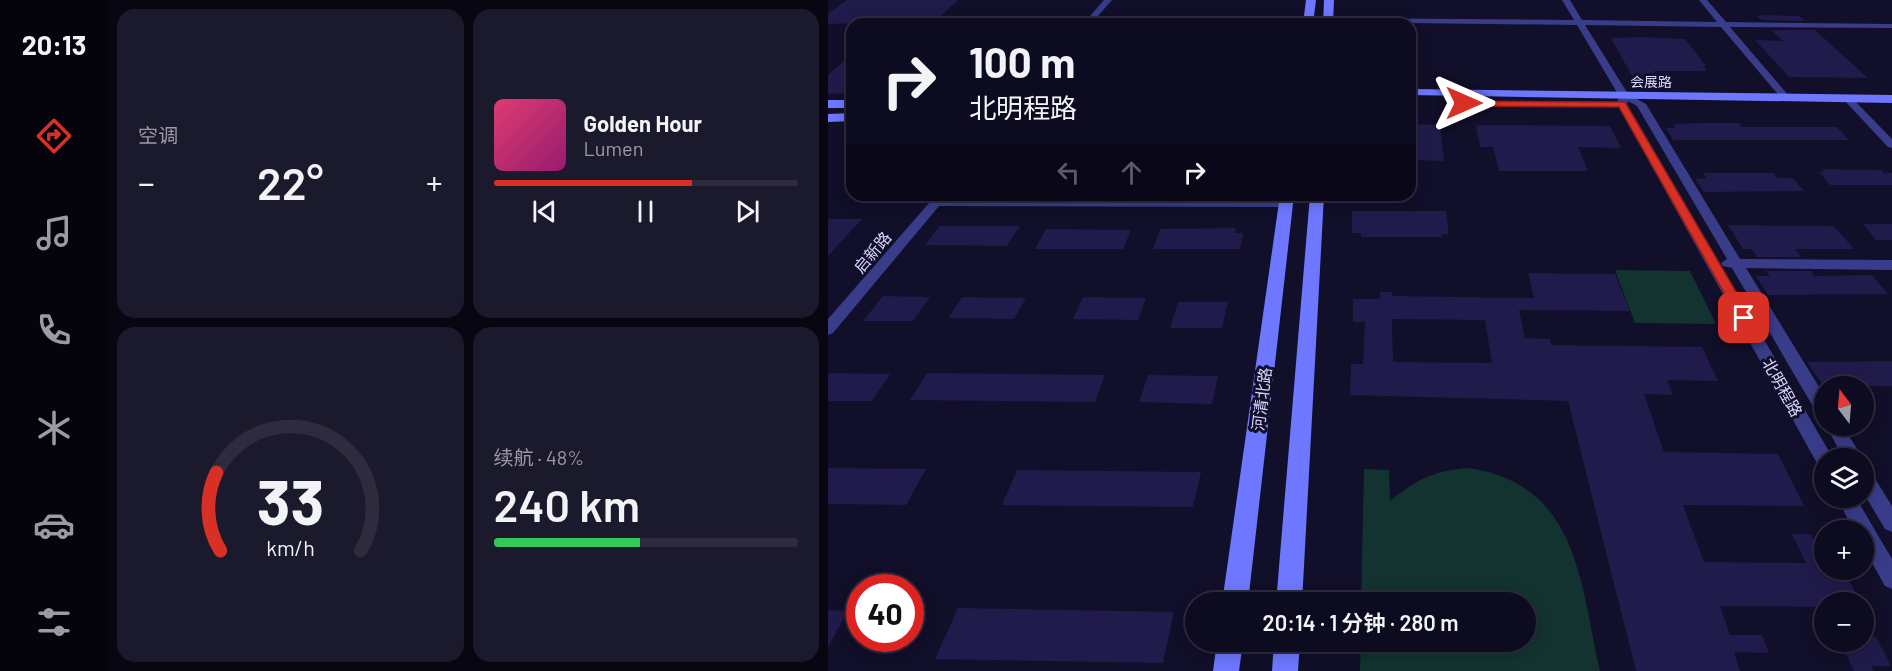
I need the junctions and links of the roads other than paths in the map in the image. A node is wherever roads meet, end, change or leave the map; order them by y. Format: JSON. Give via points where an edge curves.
{"nodes":[{"id":1,"x":1108,"y":0,"type":"edge"},
{"id":2,"x":1311,"y":0,"type":"edge"},
{"id":3,"x":1329,"y":0,"type":"edge"},
{"id":4,"x":1566,"y":0,"type":"edge"},
{"id":5,"x":1703,"y":0,"type":"edge"},
{"id":6,"x":1092,"y":18,"type":"edge"},
{"id":7,"x":1309,"y":18,"type":"edge"},
{"id":8,"x":1328,"y":18,"type":"edge"},
{"id":9,"x":1416,"y":22,"type":"edge"},
{"id":10,"x":1578,"y":22,"type":"junction"},
{"id":11,"x":1722,"y":24,"type":"junction"},
{"id":12,"x":1892,"y":26,"type":"edge"},
{"id":13,"x":1416,"y":93,"type":"edge"},
{"id":14,"x":1785,"y":97,"type":"junction"},
{"id":15,"x":1892,"y":99,"type":"edge"},
{"id":16,"x":1623,"y":100,"type":"junction"},
{"id":17,"x":1851,"y":102,"type":"junction"},
{"id":18,"x":1416,"y":103,"type":"edge"},
{"id":19,"x":828,"y":104,"type":"edge"},
{"id":20,"x":846,"y":104,"type":"edge"},
{"id":21,"x":1641,"y":104,"type":"junction"},
{"id":22,"x":1892,"y":108,"type":"edge"},
{"id":23,"x":846,"y":117,"type":"edge"},
{"id":24,"x":828,"y":118,"type":"edge"},
{"id":25,"x":1892,"y":145,"type":"edge"},
{"id":26,"x":937,"y":201,"type":"edge"},
{"id":27,"x":1286,"y":201,"type":"edge"},
{"id":28,"x":1317,"y":201,"type":"edge"},
{"id":29,"x":1713,"y":263,"type":"junction"},
{"id":30,"x":1735,"y":263,"type":"junction"},
{"id":31,"x":1892,"y":265,"type":"edge"},
{"id":32,"x":828,"y":329,"type":"edge"},
{"id":33,"x":1814,"y":393,"type":"edge"},
{"id":34,"x":1818,"y":448,"type":"edge"},
{"id":35,"x":1874,"y":493,"type":"edge"},
{"id":36,"x":1852,"y":508,"type":"edge"},
{"id":37,"x":1892,"y":523,"type":"edge"},
{"id":38,"x":1892,"y":579,"type":"edge"},
{"id":39,"x":1236,"y":592,"type":"edge"},
{"id":40,"x":1290,"y":592,"type":"edge"},
{"id":41,"x":1229,"y":652,"type":"edge"},
{"id":42,"x":1286,"y":652,"type":"edge"},
{"id":43,"x":1226,"y":671,"type":"edge"},
{"id":44,"x":1285,"y":671,"type":"edge"}],
"edges":[{"from":1,"to":6,"type":"street"},
{"from":2,"to":7,"type":"street"},
{"from":3,"to":8,"type":"street"},
{"from":4,"to":10,"type":"street","name":"北明程路"},
{"from":5,"to":11,"type":"street"},
{"from":9,"to":10,"type":"street"},
{"from":10,"to":11,"type":"street"},
{"from":10,"to":16,"type":"street","name":"北明程路"},
{"from":11,"to":12,"type":"street"},
{"from":11,"to":14,"type":"street"},
{"from":13,"to":16,"type":"street","name":"会展路"},
{"from":14,"to":16,"type":"street","name":"会展路"},
{"from":14,"to":17,"type":"street","name":"会展路"},
{"from":15,"to":17,"type":"street","name":"会展路"},
{"from":16,"to":18,"type":"street","name":"会展路"},
{"from":16,"to":21,"type":"street"},
{"from":16,"to":29,"type":"street","name":"北明程路"},
{"from":17,"to":21,"type":"street","name":"会展路"},
{"from":17,"to":22,"type":"street","name":"会展路"},
{"from":17,"to":25,"type":"street"},
{"from":19,"to":20,"type":"street"},
{"from":21,"to":30,"type":"street","name":"北明程路"},
{"from":23,"to":24,"type":"street"},
{"from":26,"to":32,"type":"street","name":"启新路"},
{"from":27,"to":39,"type":"street","name":"河清北路"},
{"from":28,"to":40,"type":"street"},
{"from":29,"to":30,"type":"street"},
{"from":29,"to":34,"type":"street","name":"北明程路"},
{"from":30,"to":31,"type":"street"},
{"from":30,"to":33,"type":"street","name":"北明程路"},
{"from":35,"to":37,"type":"street"},
{"from":36,"to":38,"type":"street"},
{"from":41,"to":43,"type":"street"},
{"from":42,"to":44,"type":"street"}]}
